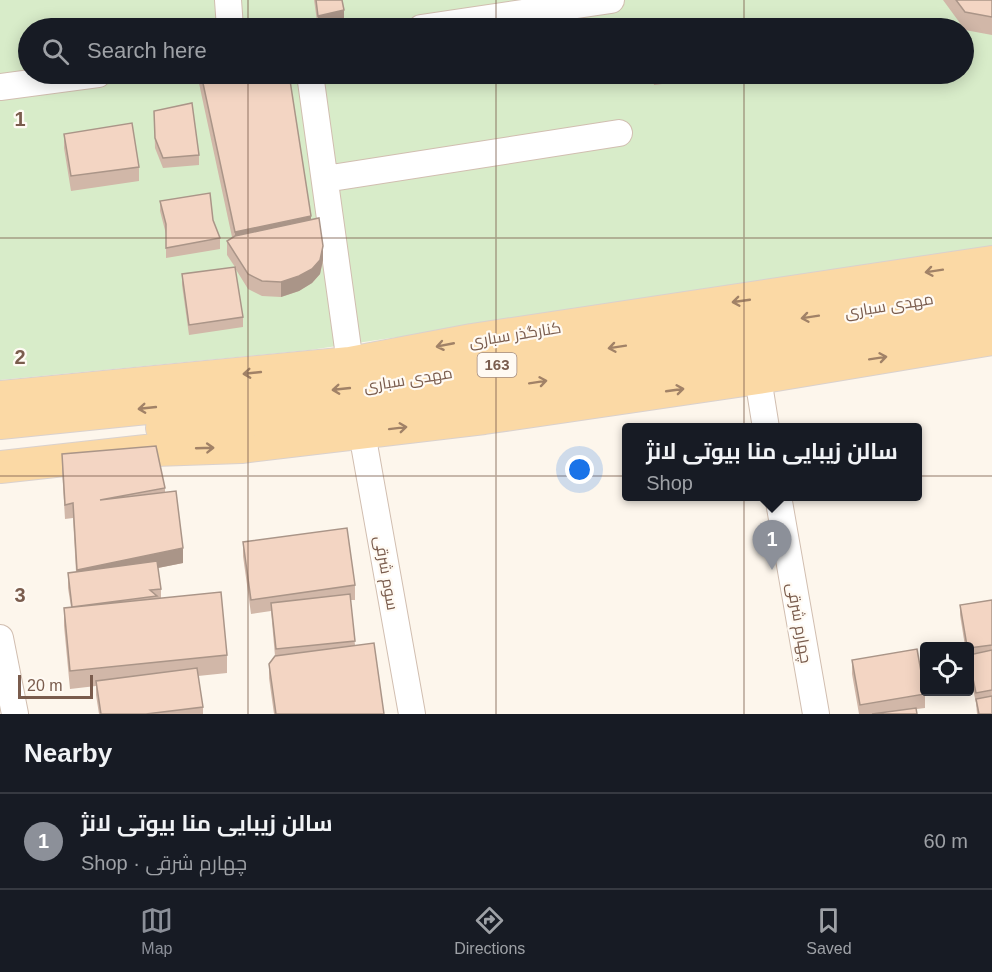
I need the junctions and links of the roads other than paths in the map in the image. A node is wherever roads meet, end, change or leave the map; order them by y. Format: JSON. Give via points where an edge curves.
{"nodes":[{"id":1,"x":228,"y":0,"type":"edge"},
{"id":2,"x":611,"y":0,"type":"edge"},
{"id":3,"x":230,"y":18,"type":"edge"},
{"id":4,"x":489,"y":18,"type":"edge"},
{"id":5,"x":23,"y":84,"type":"edge"},
{"id":6,"x":311,"y":84,"type":"edge"},
{"id":7,"x":0,"y":87,"type":"edge"},
{"id":8,"x":619,"y":133,"type":"dead end"},
{"id":9,"x":325,"y":179,"type":"junction"},
{"id":10,"x":992,"y":262,"type":"edge"},
{"id":11,"x":992,"y":290,"type":"edge"},
{"id":12,"x":992,"y":312,"type":"edge"},
{"id":13,"x":992,"y":339,"type":"edge"},
{"id":14,"x":350,"y":363,"type":"junction"},
{"id":15,"x":758,"y":378,"type":"junction"},
{"id":16,"x":0,"y":397,"type":"edge"},
{"id":17,"x":0,"y":423,"type":"edge"},
{"id":18,"x":765,"y":423,"type":"edge"},
{"id":19,"x":362,"y":433,"type":"junction"},
{"id":20,"x":0,"y":444,"type":"edge"},
{"id":21,"x":0,"y":467,"type":"edge"},
{"id":22,"x":779,"y":501,"type":"edge"},
{"id":23,"x":0,"y":638,"type":"edge"},
{"id":24,"x":15,"y":714,"type":"edge"},
{"id":25,"x":412,"y":714,"type":"edge"},
{"id":26,"x":816,"y":714,"type":"edge"}],
"edges":[{"from":1,"to":3,"type":"street"},
{"from":2,"to":4,"type":"street"},
{"from":5,"to":7,"type":"street"},
{"from":6,"to":9,"type":"street"},
{"from":8,"to":9,"type":"street"},
{"from":9,"to":14,"type":"street"},
{"from":10,"to":14,"type":"main road","name":"کنارگذر سباری","one_way":true,"via":[[472,340]]},
{"from":11,"to":17,"type":"main road","name":"مهدی سباری","number":"163","one_way":true,"via":[[352,387]]},
{"from":20,"to":12,"type":"main road","name":"مهدی سباری","number":"163","one_way":true,"via":[[356,410]]},
{"from":15,"to":13,"type":"main road","one_way":true},
{"from":14,"to":16,"type":"main road","name":"کنارگذر سباری","one_way":true},
{"from":15,"to":18,"type":"street"},
{"from":19,"to":15,"type":"main road","one_way":true},
{"from":21,"to":19,"type":"main road","one_way":true},
{"from":19,"to":25,"type":"street","name":"سوم شرقی"},
{"from":22,"to":26,"type":"street","name":"چهارم شرقی"},
{"from":23,"to":24,"type":"street"}]}
